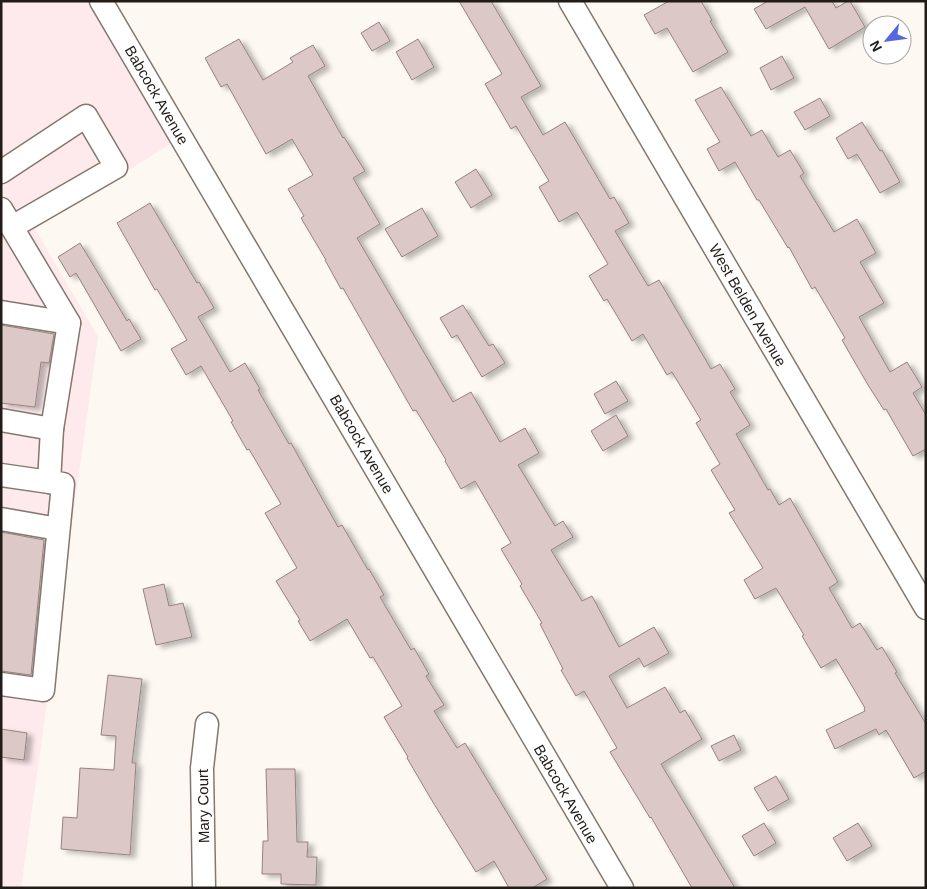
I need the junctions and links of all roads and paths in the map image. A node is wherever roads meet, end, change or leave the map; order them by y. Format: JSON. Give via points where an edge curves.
{"nodes":[{"id":1,"x":102,"y":1,"type":"edge"},
{"id":2,"x":570,"y":1,"type":"edge"},
{"id":3,"x":1,"y":172,"type":"edge"},
{"id":4,"x":7,"y":218,"type":"edge"},
{"id":5,"x":1,"y":312,"type":"edge"},
{"id":6,"x":69,"y":323,"type":"junction"},
{"id":7,"x":1,"y":420,"type":"edge"},
{"id":8,"x":52,"y":429,"type":"junction"},
{"id":9,"x":1,"y":475,"type":"edge"},
{"id":10,"x":56,"y":482,"type":"junction"},
{"id":11,"x":1,"y":519,"type":"edge"},
{"id":12,"x":58,"y":529,"type":"junction"},
{"id":13,"x":926,"y":608,"type":"edge"},
{"id":14,"x":1,"y":684,"type":"edge"},
{"id":15,"x":207,"y":724,"type":"dead end"},
{"id":16,"x":204,"y":888,"type":"edge"},
{"id":17,"x":622,"y":888,"type":"edge"}],
"edges":[{"from":1,"to":17,"type":"street","name":"Babcock Avenue"},
{"from":2,"to":13,"type":"street","name":"West Belden Avenue"},
{"from":3,"to":4,"type":"street","via":[[86,116],[116,167]]},
{"from":4,"to":6,"type":"street"},
{"from":5,"to":6,"type":"street"},
{"from":6,"to":8,"type":"street"},
{"from":7,"to":8,"type":"street"},
{"from":8,"to":10,"type":"street"},
{"from":9,"to":10,"type":"street"},
{"from":10,"to":12,"type":"street"},
{"from":11,"to":12,"type":"street"},
{"from":12,"to":14,"type":"street","via":[[43,690]]},
{"from":15,"to":16,"type":"street","name":"Mary Court","via":[[202,768]]}]}
